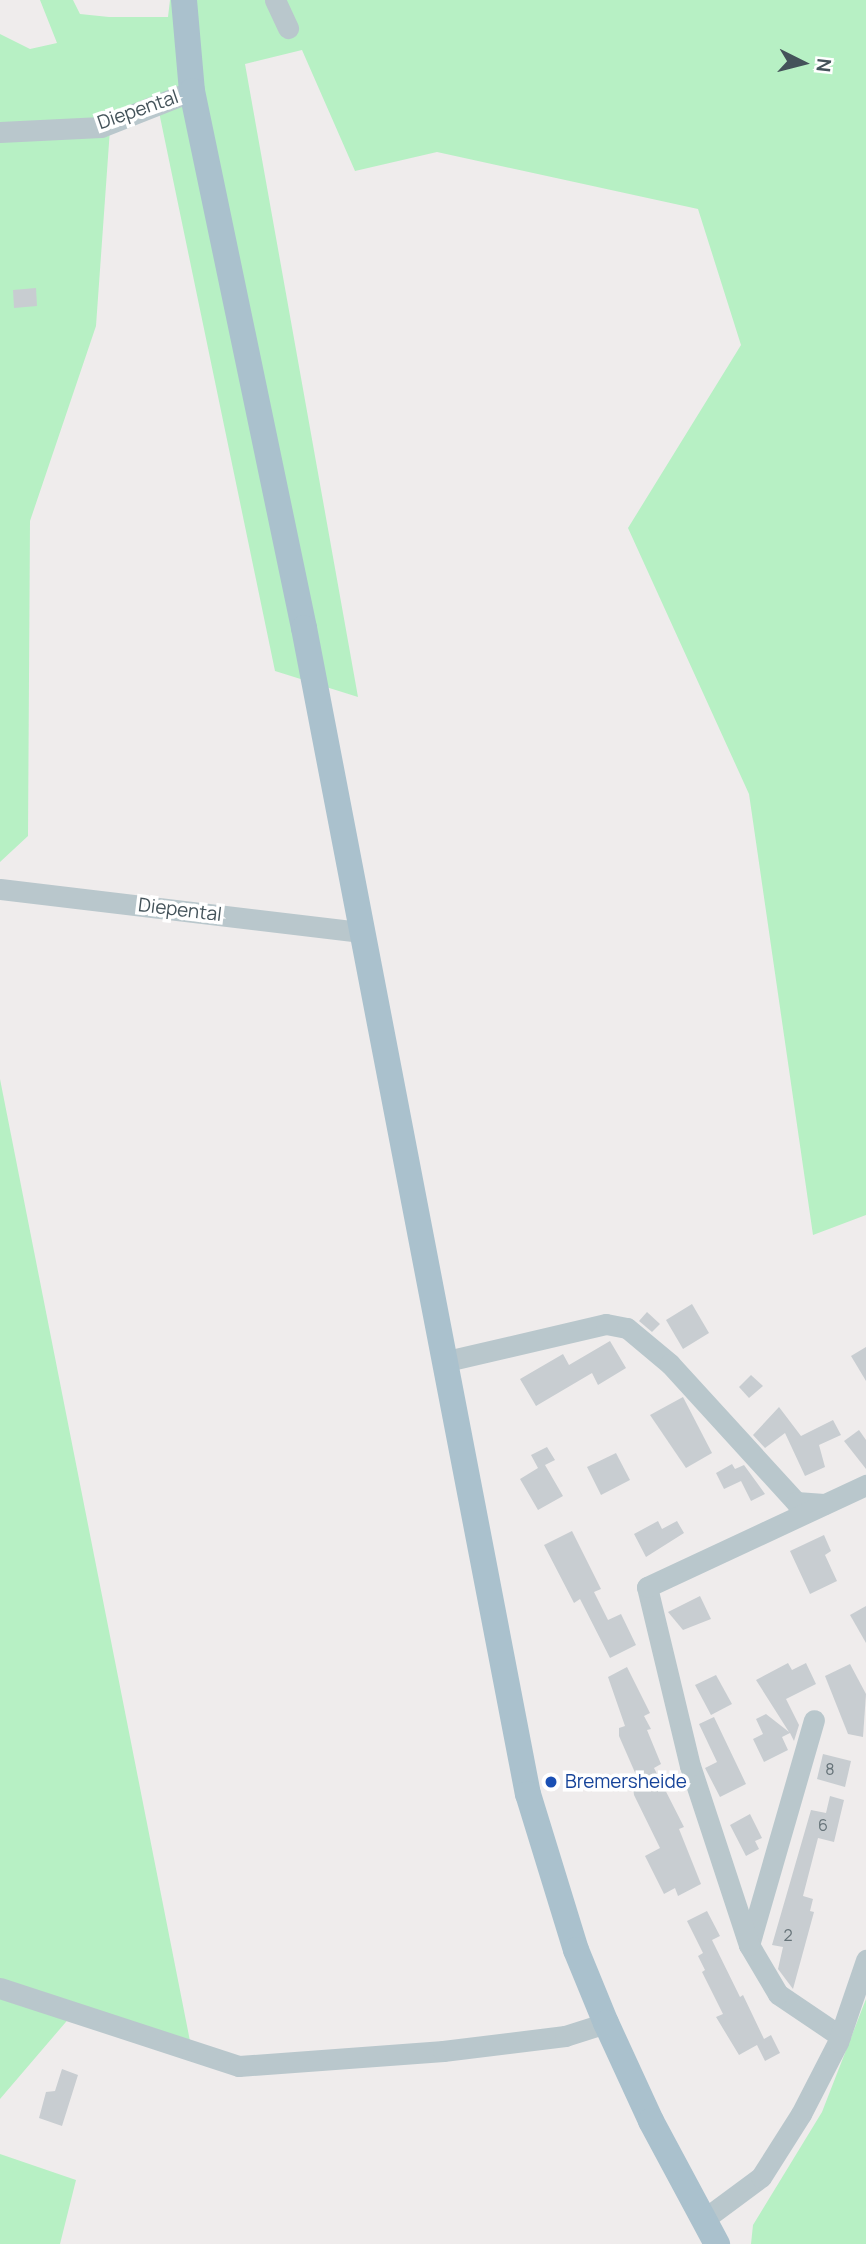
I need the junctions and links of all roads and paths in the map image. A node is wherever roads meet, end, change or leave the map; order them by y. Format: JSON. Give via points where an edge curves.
{"nodes":[{"id":1,"x":184,"y":0,"type":"edge"},
{"id":2,"x":275,"y":0,"type":"edge"},
{"id":3,"x":288,"y":28,"type":"dead end"},
{"id":4,"x":192,"y":92,"type":"junction"},
{"id":5,"x":0,"y":132,"type":"edge"},
{"id":6,"x":0,"y":889,"type":"edge"},
{"id":7,"x":359,"y":932,"type":"junction"},
{"id":8,"x":447,"y":1362,"type":"junction"},
{"id":9,"x":866,"y":1485,"type":"edge"},
{"id":10,"x":827,"y":1504,"type":"junction"},
{"id":11,"x":814,"y":1720,"type":"dead end"},
{"id":12,"x":749,"y":1945,"type":"junction"},
{"id":13,"x":866,"y":1960,"type":"edge"},
{"id":14,"x":0,"y":1988,"type":"edge"},
{"id":15,"x":606,"y":2023,"type":"junction"},
{"id":16,"x":840,"y":2036,"type":"junction"},
{"id":17,"x":703,"y":2220,"type":"junction"},
{"id":18,"x":717,"y":2244,"type":"edge"}],
"edges":[{"from":1,"to":4,"type":"main road"},
{"from":2,"to":3,"type":"street"},
{"from":4,"to":5,"type":"street","name":"Diepental","via":[[101,127]]},
{"from":4,"to":7,"type":"main road","via":[[304,628]]},
{"from":6,"to":7,"type":"street","name":"Diepental"},
{"from":7,"to":8,"type":"main road"},
{"from":8,"to":10,"type":"street","via":[[606,1324],[627,1328],[670,1364],[796,1502]]},
{"from":8,"to":15,"type":"main road","via":[[495,1638],[528,1794],[576,1950]]},
{"from":9,"to":10,"type":"street"},
{"from":10,"to":12,"type":"street","via":[[647,1587],[690,1766]]},
{"from":11,"to":12,"type":"street"},
{"from":12,"to":16,"type":"street","via":[[778,1994]]},
{"from":13,"to":16,"type":"street"},
{"from":14,"to":15,"type":"street","via":[[239,2066],[443,2051],[565,2036]]},
{"from":15,"to":17,"type":"main road"},
{"from":16,"to":17,"type":"street","via":[[801,2114],[761,2176]]},
{"from":17,"to":18,"type":"main road"}]}
